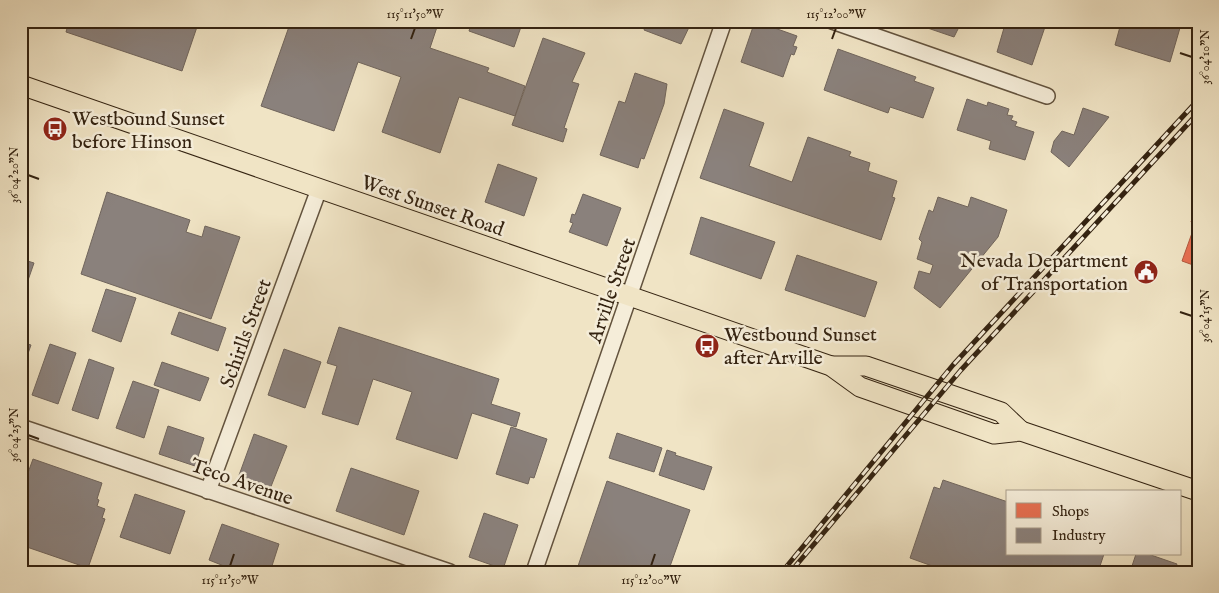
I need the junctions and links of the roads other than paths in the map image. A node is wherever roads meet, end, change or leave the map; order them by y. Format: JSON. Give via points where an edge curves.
{"nodes":[{"id":1,"x":724,"y":21,"type":"edge"},
{"id":2,"x":832,"y":21,"type":"edge"},
{"id":3,"x":21,"y":85,"type":"edge"},
{"id":4,"x":1047,"y":96,"type":"dead end"},
{"id":5,"x":319,"y":188,"type":"junction"},
{"id":6,"x":630,"y":297,"type":"junction"},
{"id":7,"x":21,"y":427,"type":"edge"},
{"id":8,"x":208,"y":491,"type":"junction"},
{"id":9,"x":1198,"y":491,"type":"edge"},
{"id":10,"x":450,"y":572,"type":"edge"},
{"id":11,"x":534,"y":572,"type":"edge"}],
"edges":[{"from":1,"to":6,"type":"street","name":"Arville Street"},
{"from":2,"to":4,"type":"street"},
{"from":3,"to":5,"type":"main road","name":"West Sunset Road"},
{"from":5,"to":6,"type":"main road","name":"West Sunset Road"},
{"from":5,"to":8,"type":"street","name":"Schirlls Street"},
{"from":6,"to":9,"type":"main road","name":"West Sunset Road","via":[[831,366],[866,366],[911,381],[1001,412],[1021,431]]},
{"from":6,"to":11,"type":"street","name":"Arville Street"},
{"from":7,"to":8,"type":"street","name":"Teco Avenue"},
{"from":8,"to":10,"type":"street","name":"Teco Avenue"}]}
